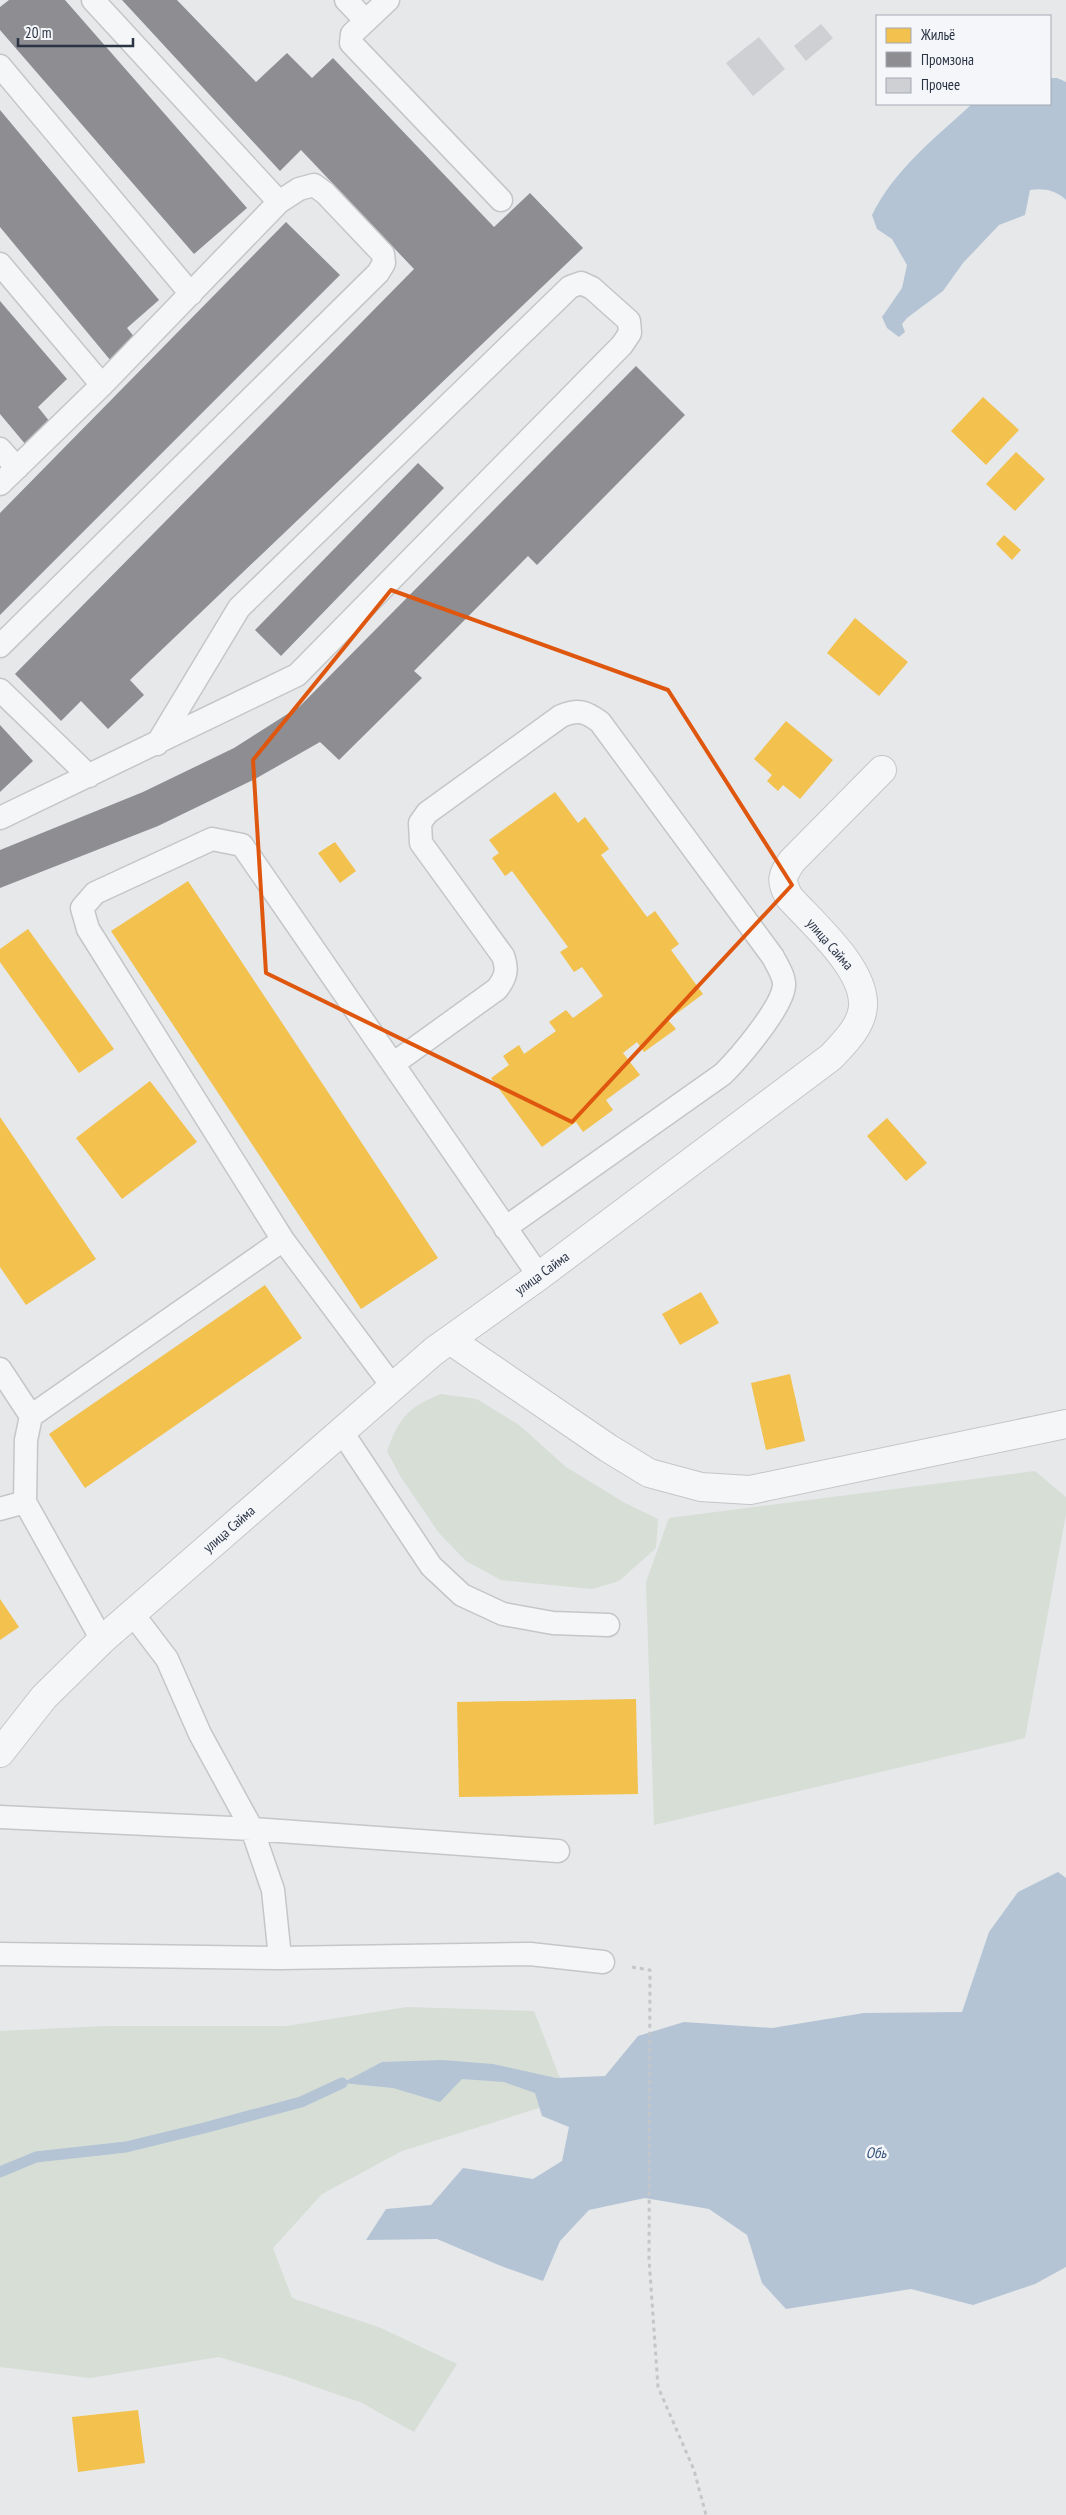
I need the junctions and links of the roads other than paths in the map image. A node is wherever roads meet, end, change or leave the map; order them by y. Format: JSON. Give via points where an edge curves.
{"nodes":[{"id":1,"x":93,"y":0,"type":"edge"},
{"id":2,"x":346,"y":0,"type":"edge"},
{"id":3,"x":388,"y":0,"type":"edge"},
{"id":4,"x":366,"y":21,"type":"junction"},
{"id":5,"x":0,"y":66,"type":"edge"},
{"id":6,"x":501,"y":200,"type":"dead end"},
{"id":7,"x":279,"y":202,"type":"junction"},
{"id":8,"x":0,"y":264,"type":"edge"},
{"id":9,"x":191,"y":294,"type":"junction"},
{"id":10,"x":102,"y":385,"type":"junction"},
{"id":11,"x":0,"y":449,"type":"edge"},
{"id":12,"x":17,"y":468,"type":"junction"},
{"id":13,"x":0,"y":484,"type":"edge"},
{"id":14,"x":0,"y":646,"type":"edge"},
{"id":15,"x":0,"y":690,"type":"edge"},
{"id":16,"x":157,"y":744,"type":"junction"},
{"id":17,"x":882,"y":770,"type":"dead end"},
{"id":18,"x":88,"y":776,"type":"junction"},
{"id":19,"x":0,"y":818,"type":"edge"},
{"id":20,"x":393,"y":1064,"type":"junction"},
{"id":21,"x":505,"y":1228,"type":"junction"},
{"id":22,"x":283,"y":1240,"type":"junction"},
{"id":23,"x":539,"y":1276,"type":"junction"},
{"id":24,"x":450,"y":1340,"type":"junction"},
{"id":25,"x":0,"y":1369,"type":"edge"},
{"id":26,"x":393,"y":1387,"type":"junction"},
{"id":27,"x":31,"y":1416,"type":"junction"},
{"id":28,"x":1066,"y":1424,"type":"edge"},
{"id":29,"x":342,"y":1432,"type":"junction"},
{"id":30,"x":25,"y":1502,"type":"junction"},
{"id":31,"x":0,"y":1509,"type":"edge"},
{"id":32,"x":132,"y":1613,"type":"junction"},
{"id":33,"x":608,"y":1625,"type":"dead end"},
{"id":34,"x":102,"y":1640,"type":"junction"},
{"id":35,"x":0,"y":1753,"type":"edge"},
{"id":36,"x":0,"y":1817,"type":"edge"},
{"id":37,"x":252,"y":1829,"type":"junction"},
{"id":38,"x":558,"y":1851,"type":"dead end"},
{"id":39,"x":0,"y":1954,"type":"edge"},
{"id":40,"x":280,"y":1958,"type":"junction"},
{"id":41,"x":603,"y":1962,"type":"dead end"}],
"edges":[{"from":1,"to":7,"type":"lane"},
{"from":2,"to":4,"type":"lane"},
{"from":3,"to":4,"type":"lane"},
{"from":4,"to":6,"type":"lane","via":[[352,34],[351,43]]},
{"from":5,"to":9,"type":"lane"},
{"from":7,"to":9,"type":"lane"},
{"from":7,"to":14,"type":"lane","via":[[314,184],[383,254],[384,262],[378,272]]},
{"from":8,"to":10,"type":"lane"},
{"from":9,"to":10,"type":"lane"},
{"from":10,"to":12,"type":"lane"},
{"from":11,"to":12,"type":"lane"},
{"from":12,"to":13,"type":"lane"},
{"from":15,"to":18,"type":"lane"},
{"from":16,"to":16,"type":"lane","via":[[239,608],[570,287],[581,283],[592,288],[629,321],[630,333],[622,345],[297,675]]},
{"from":16,"to":18,"type":"lane"},
{"from":17,"to":23,"type":"street","name":"улица Сайма","via":[[792,860],[782,875],[789,897],[852,967],[861,984],[863,1006],[858,1023],[848,1038],[831,1056]]},
{"from":18,"to":19,"type":"lane"},
{"from":20,"to":21,"type":"lane"},
{"from":20,"to":21,"type":"lane","via":[[497,989],[505,979],[507,967],[503,956],[422,843],[420,823],[427,813],[561,716],[574,710],[586,712],[600,722],[768,950],[785,984],[781,998],[740,1056],[723,1074]]},
{"from":20,"to":22,"type":"lane","via":[[242,845],[212,839],[95,893],[82,908],[88,928]]},
{"from":21,"to":23,"type":"lane"},
{"from":22,"to":26,"type":"lane"},
{"from":22,"to":27,"type":"lane"},
{"from":23,"to":24,"type":"street","name":"улица Сайма"},
{"from":24,"to":26,"type":"street","name":"улица Сайма"},
{"from":24,"to":28,"type":"street","via":[[641,1468],[701,1487],[750,1490]]},
{"from":25,"to":27,"type":"lane"},
{"from":26,"to":29,"type":"street","name":"улица Сайма"},
{"from":27,"to":30,"type":"lane","via":[[26,1440]]},
{"from":29,"to":32,"type":"street","name":"улица Сайма"},
{"from":29,"to":33,"type":"lane","via":[[431,1566],[462,1596],[503,1614],[552,1623]]},
{"from":30,"to":31,"type":"lane"},
{"from":30,"to":34,"type":"lane"},
{"from":32,"to":34,"type":"street","name":"улица Сайма"},
{"from":32,"to":37,"type":"lane","via":[[167,1659],[200,1734]]},
{"from":34,"to":35,"type":"street","name":"улица Сайма","via":[[44,1697]]},
{"from":36,"to":37,"type":"lane"},
{"from":37,"to":38,"type":"lane"},
{"from":37,"to":40,"type":"lane","via":[[273,1890]]},
{"from":39,"to":40,"type":"lane"},
{"from":40,"to":41,"type":"lane","via":[[530,1954]]}]}
